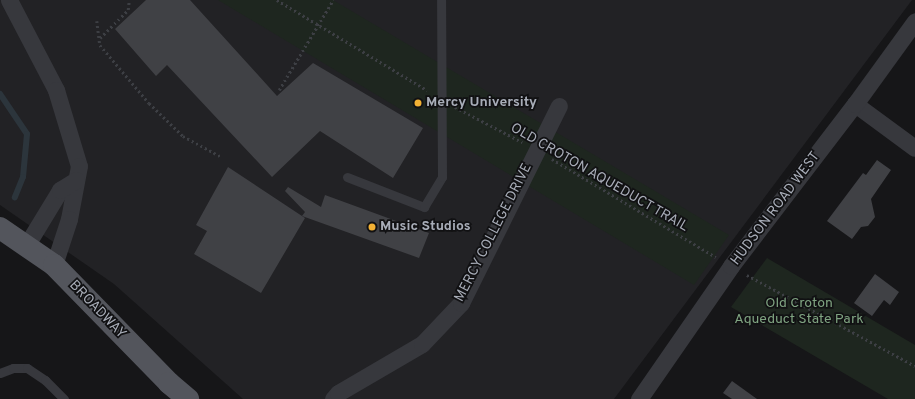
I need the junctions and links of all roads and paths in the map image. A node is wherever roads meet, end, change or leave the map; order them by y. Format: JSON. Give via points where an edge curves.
{"nodes":[{"id":1,"x":9,"y":0,"type":"edge"},
{"id":2,"x":129,"y":0,"type":"edge"},
{"id":3,"x":277,"y":0,"type":"edge"},
{"id":4,"x":333,"y":0,"type":"edge"},
{"id":5,"x":441,"y":0,"type":"edge"},
{"id":6,"x":97,"y":21,"type":"dead end"},
{"id":7,"x":915,"y":21,"type":"edge"},
{"id":8,"x":318,"y":25,"type":"junction"},
{"id":9,"x":100,"y":38,"type":"junction"},
{"id":10,"x":279,"y":90,"type":"dead end"},
{"id":11,"x":441,"y":99,"type":"junction"},
{"id":12,"x":855,"y":104,"type":"junction"},
{"id":13,"x":559,"y":106,"type":"dead end"},
{"id":14,"x":915,"y":148,"type":"edge"},
{"id":15,"x":536,"y":150,"type":"junction"},
{"id":16,"x":220,"y":156,"type":"dead end"},
{"id":17,"x":347,"y":177,"type":"dead end"},
{"id":18,"x":76,"y":180,"type":"junction"},
{"id":19,"x":0,"y":228,"type":"edge"},
{"id":20,"x":26,"y":246,"type":"junction"},
{"id":21,"x":54,"y":265,"type":"junction"},
{"id":22,"x":731,"y":266,"type":"junction"},
{"id":23,"x":915,"y":366,"type":"edge"},
{"id":24,"x":0,"y":373,"type":"edge"},
{"id":25,"x":64,"y":399,"type":"edge"},
{"id":26,"x":188,"y":399,"type":"edge"},
{"id":27,"x":333,"y":399,"type":"edge"},
{"id":28,"x":639,"y":399,"type":"edge"}],
"edges":[{"from":1,"to":18,"type":"street","via":[[56,90],[79,166]]},
{"from":2,"to":9,"type":"path","via":[[128,10]]},
{"from":3,"to":8,"type":"path","name":"OLD CROTON AQUEDUCT TRAIL"},
{"from":4,"to":8,"type":"path"},
{"from":5,"to":11,"type":"lane"},
{"from":6,"to":9,"type":"path"},
{"from":7,"to":12,"type":"street","name":"HUDSON ROAD WEST"},
{"from":8,"to":10,"type":"path"},
{"from":8,"to":11,"type":"path","name":"OLD CROTON AQUEDUCT TRAIL"},
{"from":9,"to":16,"type":"path","via":[[100,45],[183,136]]},
{"from":11,"to":15,"type":"path","name":"OLD CROTON AQUEDUCT TRAIL"},
{"from":11,"to":17,"type":"lane","via":[[442,177],[424,207]]},
{"from":12,"to":14,"type":"street"},
{"from":12,"to":22,"type":"street","name":"HUDSON ROAD WEST"},
{"from":13,"to":15,"type":"street","name":"MERCY COLLEGE DRIVE"},
{"from":15,"to":22,"type":"path","name":"OLD CROTON AQUEDUCT TRAIL"},
{"from":15,"to":27,"type":"street","name":"MERCY COLLEGE DRIVE","via":[[461,303],[422,344],[338,393]]},
{"from":18,"to":20,"type":"street","via":[[60,190]]},
{"from":18,"to":21,"type":"street","via":[[69,219]]},
{"from":19,"to":20,"type":"main road","name":"BROADWAY"},
{"from":20,"to":21,"type":"main road","name":"BROADWAY"},
{"from":21,"to":26,"type":"main road","name":"BROADWAY","via":[[169,383]]},
{"from":22,"to":23,"type":"path","name":"OLD CROTON AQUEDUCT TRAIL"},
{"from":22,"to":28,"type":"street","name":"HUDSON ROAD WEST"},
{"from":24,"to":25,"type":"lane","via":[[14,368],[27,368],[45,380]]}]}
